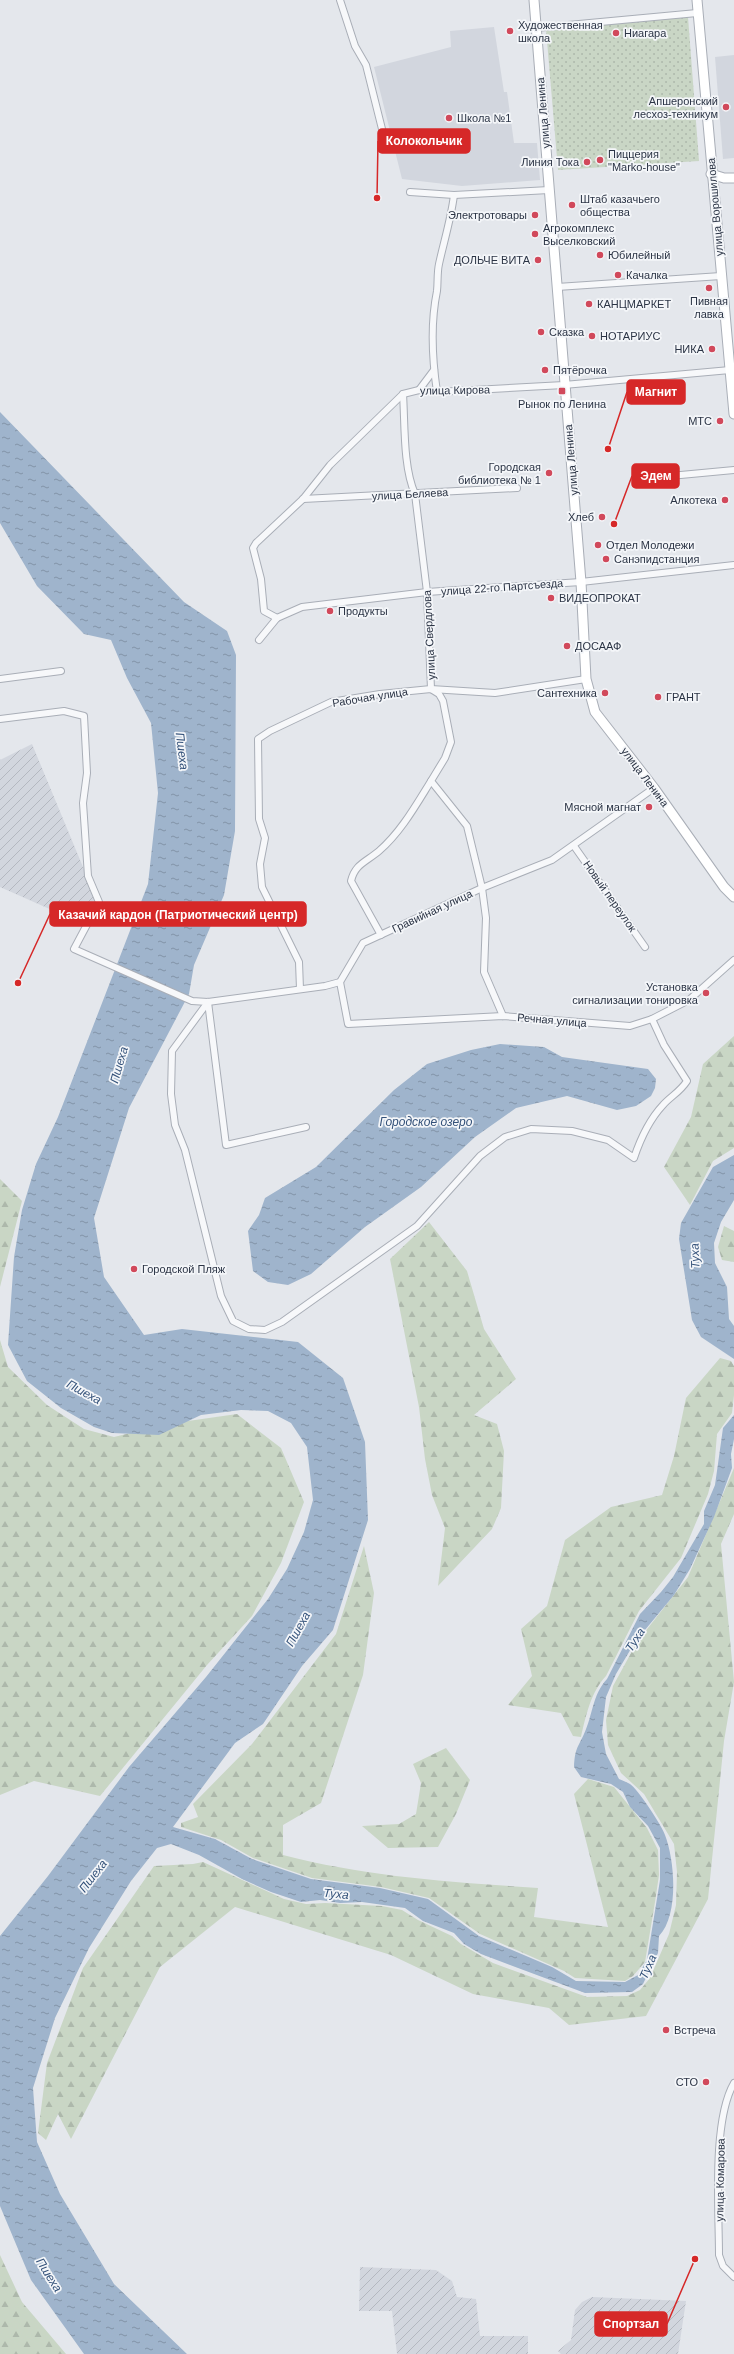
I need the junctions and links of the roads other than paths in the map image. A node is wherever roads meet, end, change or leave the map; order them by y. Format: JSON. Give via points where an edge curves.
{"nodes":[{"id":1,"x":340,"y":0,"type":"edge"},
{"id":2,"x":534,"y":0,"type":"edge"},
{"id":3,"x":697,"y":0,"type":"edge"},
{"id":4,"x":697,"y":13,"type":"junction"},
{"id":5,"x":536,"y":28,"type":"junction"},
{"id":6,"x":385,"y":141,"type":"dead end"},
{"id":7,"x":711,"y":174,"type":"junction"},
{"id":8,"x":734,"y":178,"type":"edge"},
{"id":9,"x":549,"y":190,"type":"junction"},
{"id":10,"x":410,"y":192,"type":"dead end"},
{"id":11,"x":454,"y":195,"type":"junction"},
{"id":12,"x":721,"y":276,"type":"junction"},
{"id":13,"x":557,"y":287,"type":"junction"},
{"id":14,"x":434,"y":370,"type":"junction"},
{"id":15,"x":730,"y":370,"type":"junction"},
{"id":16,"x":564,"y":386,"type":"junction"},
{"id":17,"x":420,"y":390,"type":"junction"},
{"id":18,"x":437,"y":392,"type":"junction"},
{"id":19,"x":403,"y":394,"type":"junction"},
{"id":20,"x":734,"y":414,"type":"edge"},
{"id":21,"x":734,"y":470,"type":"edge"},
{"id":22,"x":638,"y":479,"type":"dead end"},
{"id":23,"x":517,"y":488,"type":"dead end"},
{"id":24,"x":415,"y":494,"type":"junction"},
{"id":25,"x":303,"y":499,"type":"junction"},
{"id":26,"x":734,"y":565,"type":"edge"},
{"id":27,"x":581,"y":582,"type":"junction"},
{"id":28,"x":427,"y":592,"type":"junction"},
{"id":29,"x":277,"y":618,"type":"junction"},
{"id":30,"x":259,"y":640,"type":"dead end"},
{"id":31,"x":61,"y":671,"type":"dead end"},
{"id":32,"x":586,"y":679,"type":"junction"},
{"id":33,"x":0,"y":680,"type":"edge"},
{"id":34,"x":431,"y":689,"type":"junction"},
{"id":35,"x":0,"y":719,"type":"edge"},
{"id":36,"x":431,"y":781,"type":"junction"},
{"id":37,"x":654,"y":788,"type":"junction"},
{"id":38,"x":574,"y":846,"type":"junction"},
{"id":39,"x":482,"y":888,"type":"junction"},
{"id":40,"x":734,"y":897,"type":"edge"},
{"id":41,"x":381,"y":935,"type":"junction"},
{"id":42,"x":645,"y":947,"type":"dead end"},
{"id":43,"x":734,"y":960,"type":"edge"},
{"id":44,"x":340,"y":982,"type":"junction"},
{"id":45,"x":300,"y":989,"type":"junction"},
{"id":46,"x":208,"y":1002,"type":"junction"},
{"id":47,"x":503,"y":1016,"type":"junction"},
{"id":48,"x":652,"y":1019,"type":"junction"},
{"id":49,"x":306,"y":1126,"type":"dead end"},
{"id":50,"x":734,"y":2083,"type":"edge"},
{"id":51,"x":732,"y":2276,"type":"edge"}],
"edges":[{"from":1,"to":6,"type":"street","via":[[355,46],[366,65]]},
{"from":2,"to":5,"type":"main road","name":"улица Ленина"},
{"from":3,"to":4,"type":"main road","name":"улица Ворошилова"},
{"from":4,"to":5,"type":"street"},
{"from":4,"to":7,"type":"main road","name":"улица Ворошилова"},
{"from":5,"to":9,"type":"main road","name":"улица Ленина"},
{"from":7,"to":8,"type":"main road"},
{"from":7,"to":12,"type":"main road","name":"улица Ворошилова"},
{"from":9,"to":11,"type":"street"},
{"from":9,"to":13,"type":"main road","name":"улица Ленина"},
{"from":10,"to":11,"type":"street"},
{"from":11,"to":14,"type":"street","via":[[450,226],[438,265],[437,291],[431,321]]},
{"from":12,"to":13,"type":"street"},
{"from":12,"to":15,"type":"main road","name":"улица Ворошилова"},
{"from":13,"to":16,"type":"main road","name":"улица Ленина"},
{"from":14,"to":17,"type":"street"},
{"from":14,"to":18,"type":"street"},
{"from":15,"to":16,"type":"street","name":"улица Кирова"},
{"from":15,"to":20,"type":"main road","name":"улица Ворошилова"},
{"from":16,"to":18,"type":"street","name":"улица Кирова"},
{"from":16,"to":27,"type":"main road","name":"улица Ленина"},
{"from":17,"to":18,"type":"street","name":"улица Кирова"},
{"from":17,"to":19,"type":"street","name":"улица Кирова"},
{"from":19,"to":24,"type":"street","name":"улица Свердлова","via":[[408,464]]},
{"from":19,"to":25,"type":"street","via":[[330,465]]},
{"from":21,"to":22,"type":"street"},
{"from":23,"to":24,"type":"street","name":"улица Беляева"},
{"from":24,"to":25,"type":"street","name":"улица Беляева"},
{"from":24,"to":28,"type":"street","name":"улица Свердлова"},
{"from":25,"to":29,"type":"street","via":[[253,548],[261,579],[264,611]]},
{"from":26,"to":27,"type":"street","name":"улица 22-го Партсъезда"},
{"from":27,"to":28,"type":"street","name":"улица 22-го Партсъезда"},
{"from":27,"to":32,"type":"main road","name":"улица Ленина"},
{"from":28,"to":29,"type":"street","name":"улица 22-го Партсъезда","via":[[302,607]]},
{"from":28,"to":34,"type":"street","name":"улица Свердлова"},
{"from":29,"to":30,"type":"street","name":"улица 22-го Партсъезда"},
{"from":31,"to":33,"type":"street"},
{"from":32,"to":34,"type":"street","name":"Рабочая улица","via":[[495,693]]},
{"from":32,"to":37,"type":"main road","name":"улица Ленина","via":[[595,712]]},
{"from":34,"to":36,"type":"street","name":"улица Свердлова","via":[[439,694],[443,701],[451,742]]},
{"from":34,"to":45,"type":"street","name":"Рабочая улица","via":[[331,702],[258,739],[259,819],[265,838],[260,864],[262,887],[299,962]]},
{"from":35,"to":46,"type":"street","via":[[64,711],[84,716],[87,773],[83,803],[88,876],[99,902],[74,949],[192,1001]]},
{"from":36,"to":39,"type":"street","via":[[467,826]]},
{"from":36,"to":41,"type":"street","name":"улица Свердлова","via":[[403,825],[380,850],[354,870],[351,881]]},
{"from":37,"to":38,"type":"street","name":"Гравийная улица"},
{"from":37,"to":40,"type":"main road","name":"улица Ленина","via":[[724,887]]},
{"from":38,"to":39,"type":"street","name":"Гравийная улица","via":[[552,860]]},
{"from":38,"to":42,"type":"street","name":"Новый переулок"},
{"from":39,"to":41,"type":"street","name":"Гравийная улица"},
{"from":39,"to":47,"type":"street","via":[[486,918],[484,972]]},
{"from":41,"to":44,"type":"street","name":"Гравийная улица","via":[[363,943]]},
{"from":43,"to":48,"type":"street","name":"Речная улица","via":[[689,1000]]},
{"from":44,"to":45,"type":"street"},
{"from":44,"to":47,"type":"street","name":"Речная улица","via":[[348,1024]]},
{"from":45,"to":46,"type":"street"},
{"from":46,"to":48,"type":"street","via":[[172,1052],[171,1094],[175,1125],[185,1150],[221,1296],[233,1321],[249,1329],[265,1330],[312,1302],[417,1226],[480,1156],[505,1137],[531,1129],[572,1131],[608,1140],[634,1158],[640,1140],[661,1107],[680,1092],[687,1081],[664,1046]]},
{"from":46,"to":49,"type":"street","via":[[226,1145]]},
{"from":47,"to":48,"type":"street","name":"Речная улица","via":[[630,1026]]},
{"from":50,"to":51,"type":"street","name":"улица Комарова","via":[[729,2092],[719,2144],[719,2254],[723,2266]]}]}
